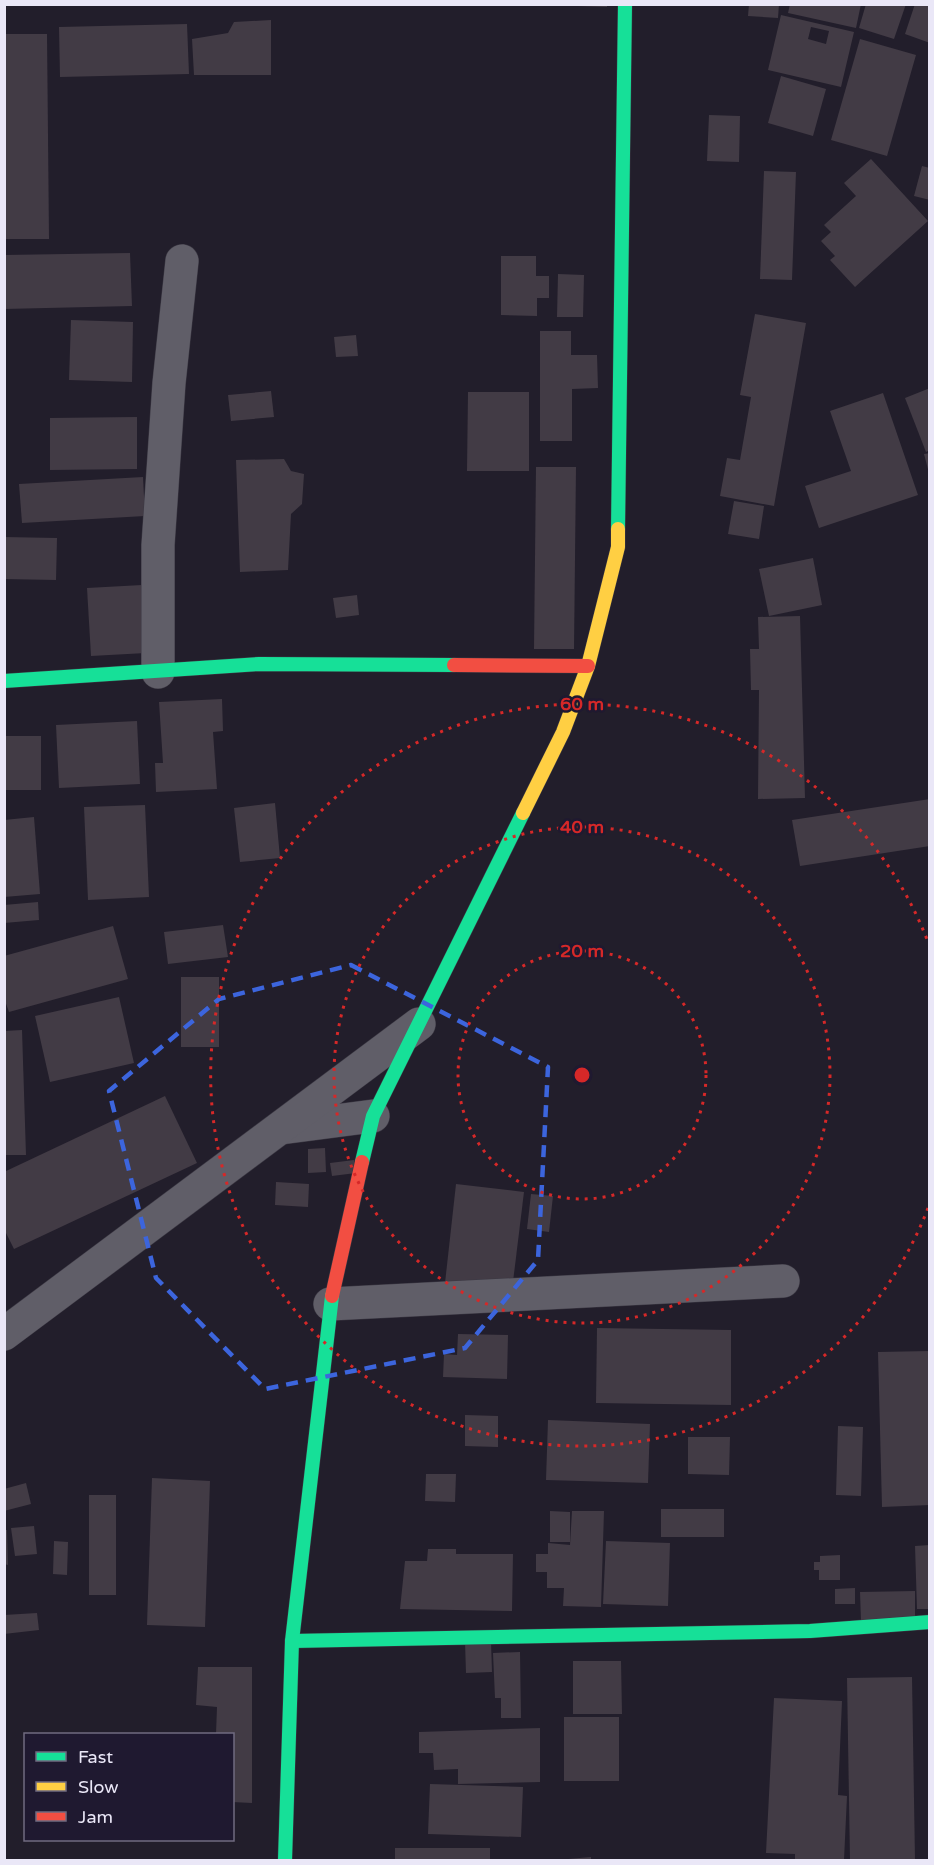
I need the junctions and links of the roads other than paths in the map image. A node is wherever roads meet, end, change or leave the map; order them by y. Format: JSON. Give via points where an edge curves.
{"nodes":[{"id":1,"x":625,"y":4,"type":"edge"},
{"id":2,"x":182,"y":261,"type":"dead end"},
{"id":3,"x":588,"y":666,"type":"junction"},
{"id":4,"x":158,"y":672,"type":"junction"},
{"id":5,"x":4,"y":681,"type":"edge"},
{"id":6,"x":419,"y":1024,"type":"junction"},
{"id":7,"x":373,"y":1116,"type":"junction"},
{"id":8,"x":279,"y":1128,"type":"junction"},
{"id":9,"x":783,"y":1281,"type":"dead end"},
{"id":10,"x":330,"y":1304,"type":"junction"},
{"id":11,"x":4,"y":1334,"type":"edge"},
{"id":12,"x":930,"y":1623,"type":"edge"},
{"id":13,"x":292,"y":1641,"type":"junction"},
{"id":14,"x":285,"y":1860,"type":"edge"}],
"edges":[{"from":1,"to":3,"type":"street","via":[[618,547]]},
{"from":2,"to":4,"type":"street","via":[[158,545]]},
{"from":3,"to":4,"type":"street","via":[[259,664]]},
{"from":3,"to":6,"type":"street","via":[[563,732]]},
{"from":4,"to":5,"type":"street"},
{"from":6,"to":7,"type":"street"},
{"from":6,"to":8,"type":"street"},
{"from":7,"to":8,"type":"street"},
{"from":7,"to":10,"type":"street"},
{"from":8,"to":11,"type":"street"},
{"from":9,"to":10,"type":"street"},
{"from":10,"to":13,"type":"street"},
{"from":12,"to":13,"type":"street","via":[[810,1631]]},
{"from":13,"to":14,"type":"street"}]}
